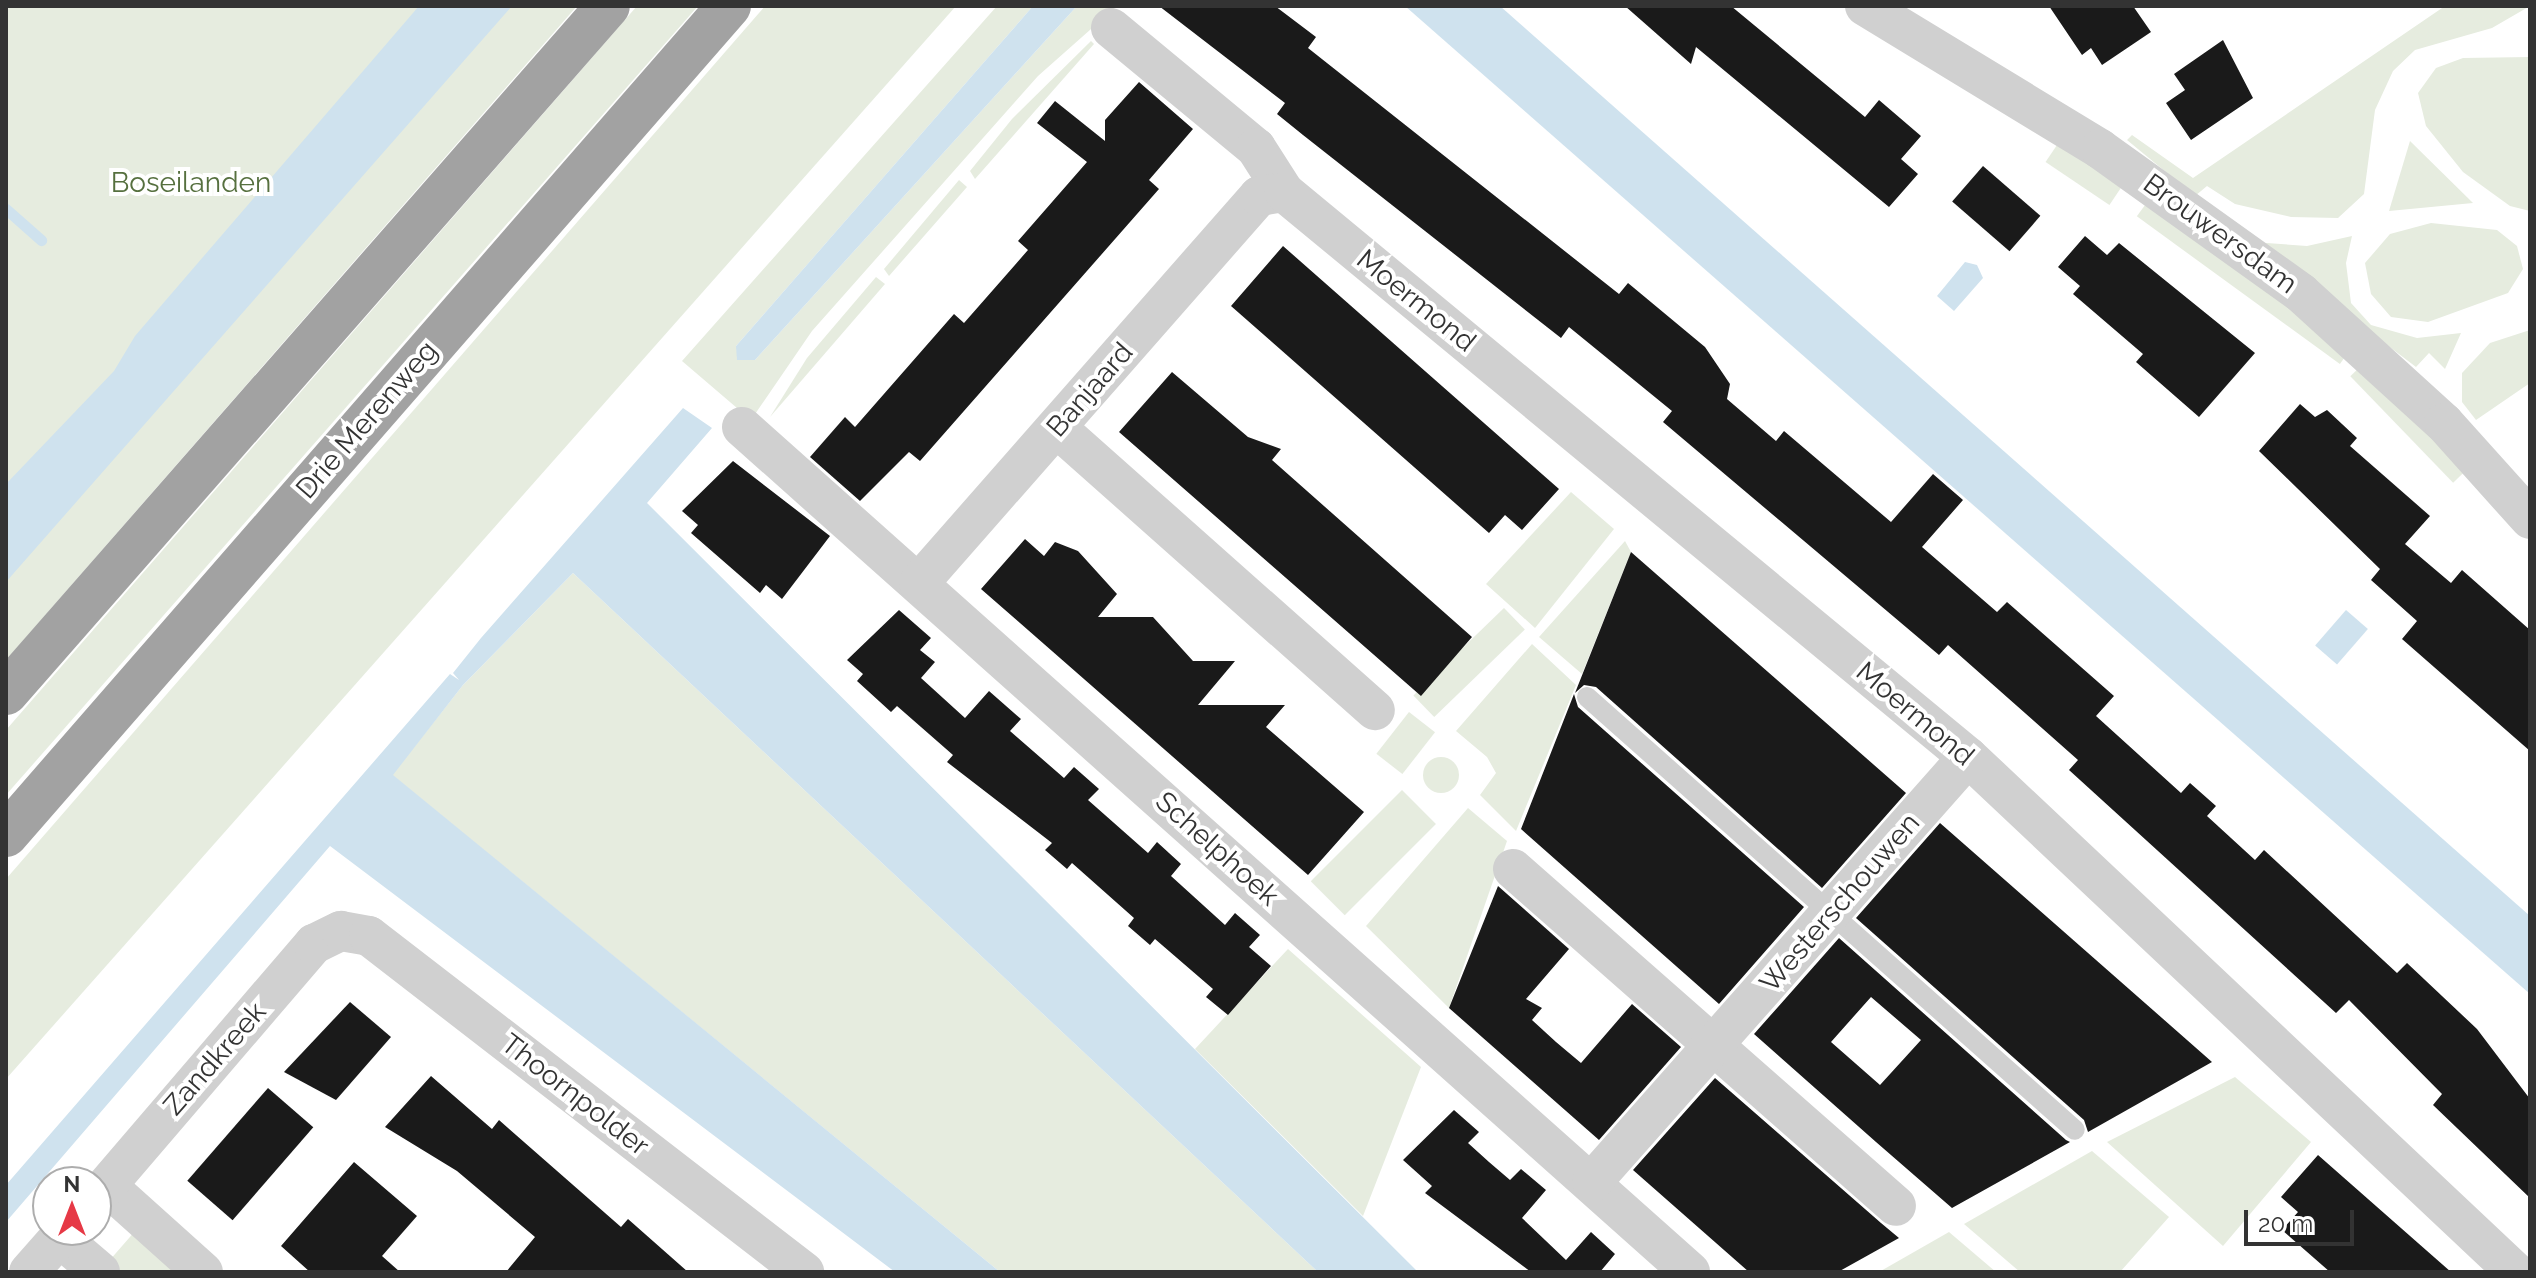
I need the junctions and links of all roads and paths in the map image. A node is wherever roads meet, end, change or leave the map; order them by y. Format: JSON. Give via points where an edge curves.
{"nodes":[{"id":1,"x":608,"y":6,"type":"edge"},
{"id":2,"x":729,"y":6,"type":"edge"},
{"id":3,"x":1865,"y":6,"type":"edge"},
{"id":4,"x":1111,"y":28,"type":"dead end"},
{"id":5,"x":1271,"y":194,"type":"junction"},
{"id":6,"x":742,"y":427,"type":"dead end"},
{"id":7,"x":1057,"y":428,"type":"junction"},
{"id":8,"x":2530,"y":519,"type":"edge"},
{"id":9,"x":919,"y":583,"type":"junction"},
{"id":10,"x":6,"y":693,"type":"edge"},
{"id":11,"x":1587,"y":697,"type":"dead end"},
{"id":12,"x":1375,"y":710,"type":"dead end"},
{"id":13,"x":1968,"y":757,"type":"junction"},
{"id":14,"x":6,"y":835,"type":"edge"},
{"id":15,"x":1513,"y":869,"type":"dead end"},
{"id":16,"x":1827,"y":917,"type":"junction"},
{"id":17,"x":341,"y":931,"type":"joint"},
{"id":18,"x":1711,"y":1048,"type":"junction"},
{"id":19,"x":2075,"y":1130,"type":"dead end"},
{"id":20,"x":112,"y":1179,"type":"edge"},
{"id":21,"x":1592,"y":1182,"type":"junction"},
{"id":22,"x":112,"y":1201,"type":"edge"},
{"id":23,"x":1896,"y":1206,"type":"dead end"},
{"id":24,"x":52,"y":1246,"type":"edge"},
{"id":25,"x":75,"y":1246,"type":"edge"},
{"id":26,"x":29,"y":1272,"type":"edge"},
{"id":27,"x":100,"y":1272,"type":"edge"},
{"id":28,"x":203,"y":1272,"type":"edge"},
{"id":29,"x":804,"y":1272,"type":"edge"},
{"id":30,"x":1690,"y":1272,"type":"edge"},
{"id":31,"x":2515,"y":1272,"type":"edge"}],
"edges":[{"from":1,"to":10,"type":"highway"},
{"from":2,"to":14,"type":"highway","name":"Drie Merenweg"},
{"from":3,"to":8,"type":"street","name":"Brouwersdam","via":[[2100,149],[2301,293],[2444,423]]},
{"from":4,"to":5,"type":"street","name":"Moermond","via":[[1256,148]]},
{"from":5,"to":7,"type":"street","name":"Banjaard"},
{"from":5,"to":13,"type":"street","name":"Moermond"},
{"from":6,"to":9,"type":"street","name":"Schelphoek"},
{"from":7,"to":9,"type":"street","name":"Banjaard"},
{"from":7,"to":12,"type":"street"},
{"from":9,"to":21,"type":"street","name":"Schelphoek"},
{"from":11,"to":16,"type":"lane"},
{"from":13,"to":16,"type":"street","name":"Westerschouwen"},
{"from":13,"to":31,"type":"street","name":"Moermond"},
{"from":15,"to":18,"type":"street"},
{"from":16,"to":18,"type":"street","name":"Westerschouwen"},
{"from":16,"to":19,"type":"lane"},
{"from":17,"to":20,"type":"street","name":"Zandkreek","via":[[314,944]]},
{"from":17,"to":29,"type":"street","name":"Thoornpolder","via":[[369,936]]},
{"from":18,"to":21,"type":"street","name":"Westerschouwen"},
{"from":18,"to":23,"type":"street"},
{"from":21,"to":30,"type":"street","name":"Schelphoek"},
{"from":22,"to":28,"type":"street"},
{"from":24,"to":26,"type":"street"},
{"from":25,"to":27,"type":"street"}]}
